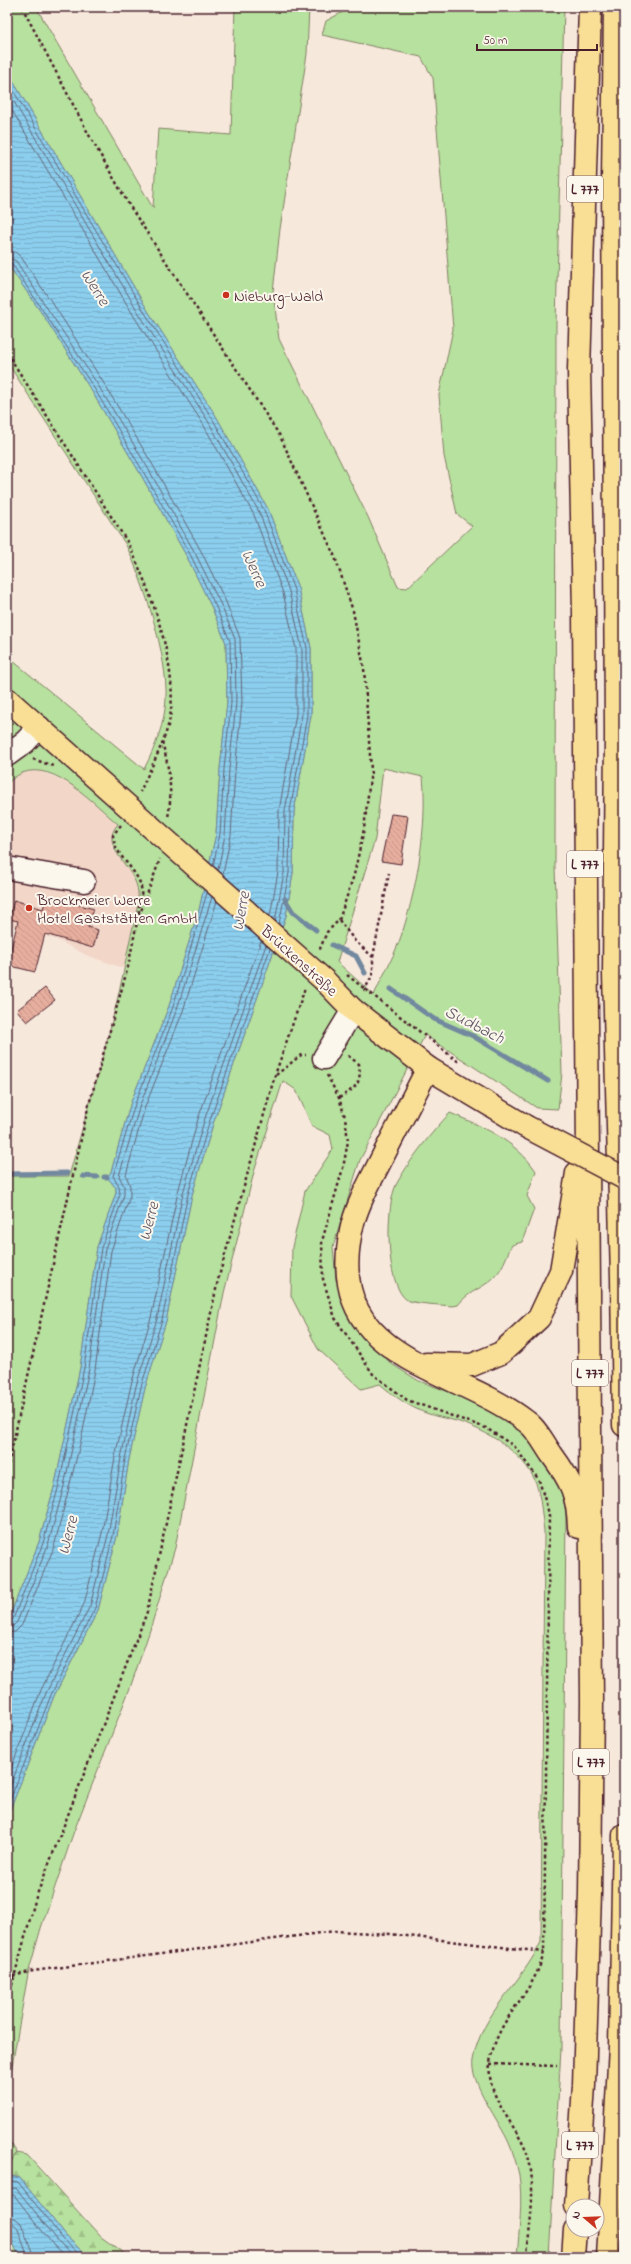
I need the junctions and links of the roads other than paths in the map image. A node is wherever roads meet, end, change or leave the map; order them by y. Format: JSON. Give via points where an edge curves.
{"nodes":[{"id":1,"x":590,"y":7,"type":"edge"},
{"id":2,"x":615,"y":7,"type":"edge"},
{"id":3,"x":10,"y":707,"type":"edge"},
{"id":4,"x":39,"y":727,"type":"junction"},
{"id":5,"x":620,"y":743,"type":"edge"},
{"id":6,"x":7,"y":755,"type":"edge"},
{"id":7,"x":7,"y":868,"type":"edge"},
{"id":8,"x":84,"y":881,"type":"dead end"},
{"id":9,"x":353,"y":1010,"type":"junction"},
{"id":10,"x":327,"y":1053,"type":"road end"},
{"id":11,"x":428,"y":1068,"type":"junction"},
{"id":12,"x":587,"y":1115,"type":"junction"},
{"id":13,"x":624,"y":1178,"type":"edge"},
{"id":14,"x":624,"y":1313,"type":"edge"},
{"id":15,"x":415,"y":1364,"type":"junction"},
{"id":16,"x":624,"y":1425,"type":"edge"},
{"id":17,"x":592,"y":1632,"type":"junction"},
{"id":18,"x":624,"y":1835,"type":"edge"},
{"id":19,"x":577,"y":2198,"type":"edge"},
{"id":20,"x":574,"y":2238,"type":"edge"},
{"id":21,"x":573,"y":2257,"type":"edge"},
{"id":22,"x":608,"y":2257,"type":"edge"}],
"edges":[{"from":1,"to":12,"type":"main road","number":"L 777","via":[[579,370],[584,621]]},
{"from":2,"to":5,"type":"main road","number":"L 777","via":[[612,181]]},
{"from":3,"to":4,"type":"main road","name":"Brückenstraße"},
{"from":4,"to":6,"type":"street","via":[[25,742]]},
{"from":4,"to":9,"type":"main road","name":"Brückenstraße","bridge":true,"via":[[150,826],[316,982]]},
{"from":5,"to":14,"type":"main road","number":"L 777","via":[[614,974]]},
{"from":7,"to":8,"type":"street"},
{"from":9,"to":10,"type":"street"},
{"from":9,"to":11,"type":"main road","name":"Brückenstraße"},
{"from":11,"to":13,"type":"main road","name":"Brückenstraße","bridge":true,"via":[[525,1126]]},
{"from":11,"to":15,"type":"main road","number":"L 777","via":[[368,1184],[351,1231],[347,1264],[350,1294],[362,1318],[379,1339]]},
{"from":12,"to":15,"type":"main road","via":[[561,1271],[539,1318],[501,1353],[472,1365]]},
{"from":12,"to":17,"type":"main road","number":"L 777"},
{"from":14,"to":16,"type":"main road","number":"L 777"},
{"from":15,"to":17,"type":"main road","number":"L 777","via":[[496,1401],[529,1423],[569,1477],[578,1506],[580,1588]]},
{"from":17,"to":19,"type":"main road","number":"L 777","via":[[590,1900],[584,2085]]},
{"from":18,"to":22,"type":"main road","number":"L 777","via":[[620,2047]]},
{"from":20,"to":21,"type":"main road"}]}
